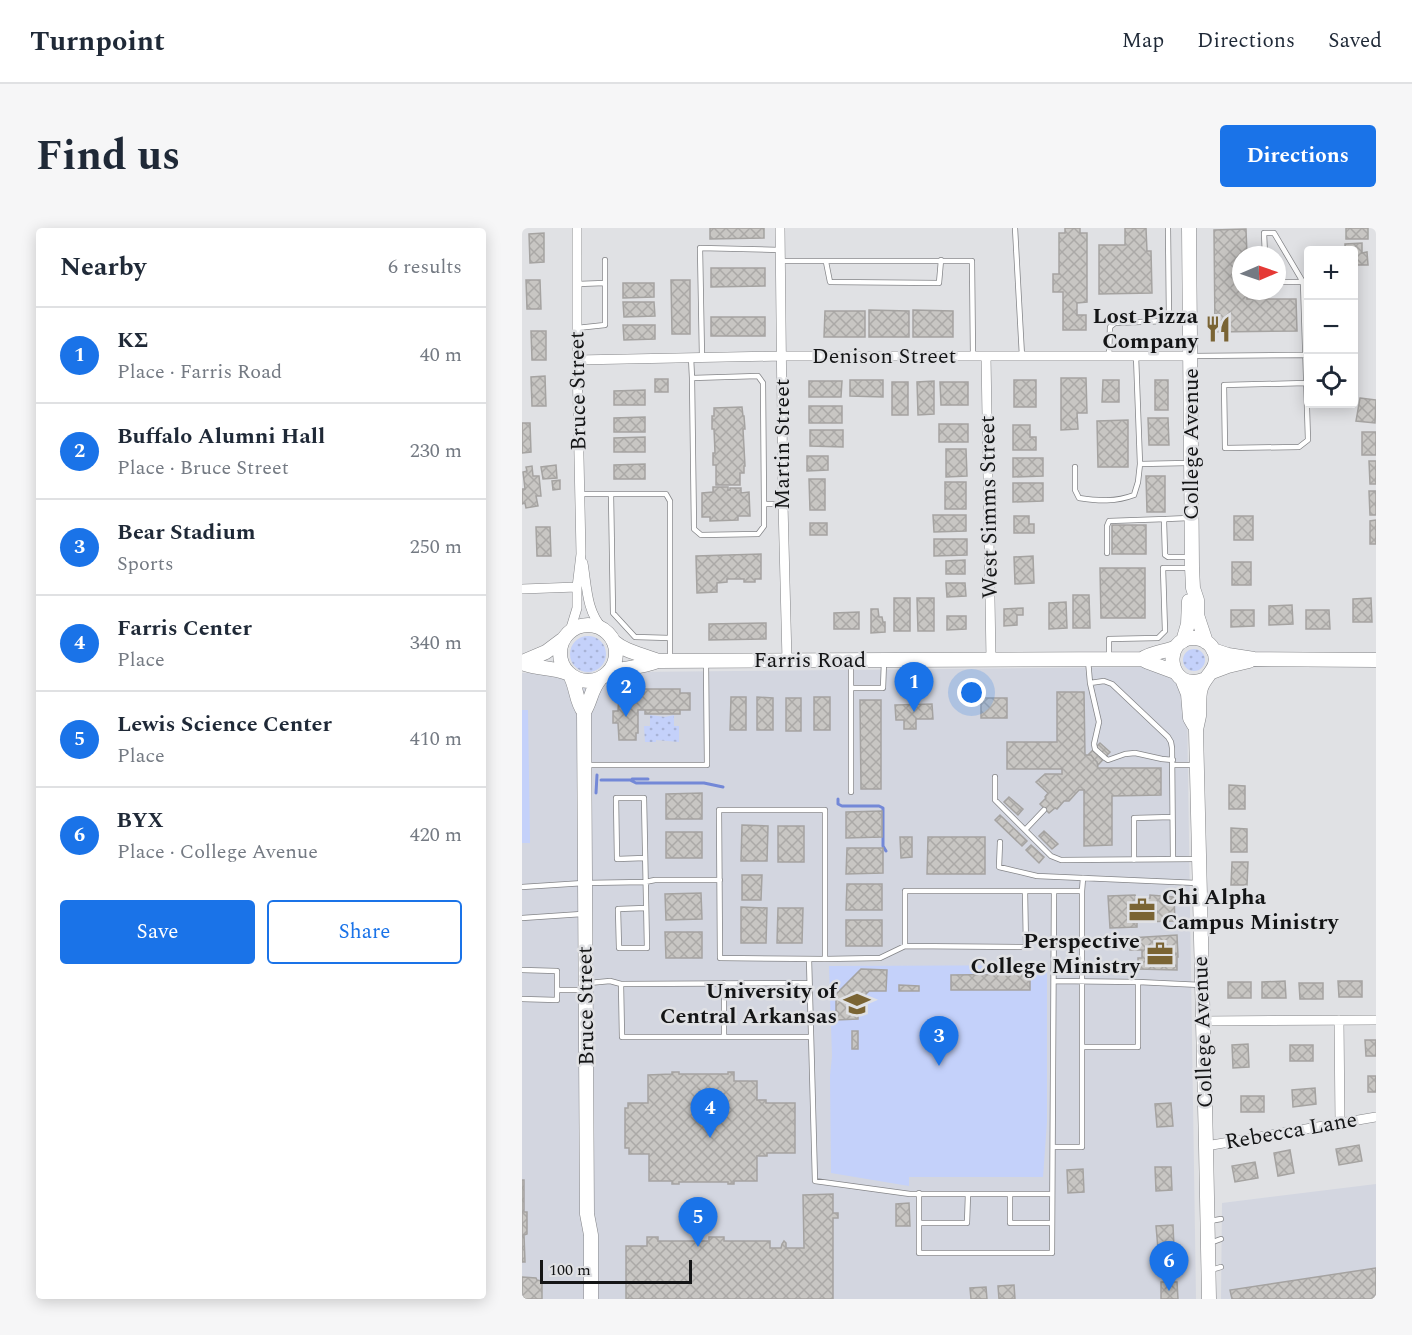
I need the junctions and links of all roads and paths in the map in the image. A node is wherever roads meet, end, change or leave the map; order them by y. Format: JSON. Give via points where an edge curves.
{"nodes":[{"id":1,"x":577,"y":228,"type":"edge"},
{"id":2,"x":780,"y":228,"type":"edge"},
{"id":3,"x":1015,"y":228,"type":"edge"},
{"id":4,"x":1168,"y":228,"type":"edge"},
{"id":5,"x":1189,"y":228,"type":"edge"},
{"id":6,"x":1264,"y":246,"type":"edge"},
{"id":7,"x":1282,"y":246,"type":"edge"},
{"id":8,"x":780,"y":250,"type":"junction"},
{"id":9,"x":1286,"y":253,"type":"edge"},
{"id":10,"x":605,"y":260,"type":"dead end"},
{"id":11,"x":941,"y":260,"type":"junction"},
{"id":12,"x":781,"y":261,"type":"junction"},
{"id":13,"x":826,"y":262,"type":"junction"},
{"id":14,"x":1286,"y":282,"type":"edge"},
{"id":15,"x":1303,"y":282,"type":"junction"},
{"id":16,"x":605,"y":283,"type":"junction"},
{"id":17,"x":577,"y":284,"type":"junction"},
{"id":18,"x":577,"y":328,"type":"junction"},
{"id":19,"x":1307,"y":354,"type":"edge"},
{"id":20,"x":1304,"y":355,"type":"edge"},
{"id":21,"x":782,"y":356,"type":"junction"},
{"id":22,"x":973,"y":356,"type":"junction"},
{"id":23,"x":987,"y":356,"type":"junction"},
{"id":24,"x":1022,"y":356,"type":"junction"},
{"id":25,"x":1109,"y":356,"type":"junction"},
{"id":26,"x":1136,"y":356,"type":"junction"},
{"id":27,"x":1190,"y":356,"type":"junction"},
{"id":28,"x":691,"y":357,"type":"junction"},
{"id":29,"x":702,"y":357,"type":"junction"},
{"id":30,"x":577,"y":360,"type":"junction"},
{"id":31,"x":692,"y":378,"type":"junction"},
{"id":32,"x":1306,"y":383,"type":"joint"},
{"id":33,"x":1191,"y":463,"type":"junction"},
{"id":34,"x":1140,"y":464,"type":"junction"},
{"id":35,"x":1074,"y":467,"type":"dead end"},
{"id":36,"x":579,"y":494,"type":"junction"},
{"id":37,"x":611,"y":494,"type":"junction"},
{"id":38,"x":764,"y":504,"type":"junction"},
{"id":39,"x":783,"y":504,"type":"junction"},
{"id":40,"x":1192,"y":518,"type":"junction"},
{"id":41,"x":1166,"y":519,"type":"junction"},
{"id":42,"x":1107,"y":553,"type":"dead end"},
{"id":43,"x":581,"y":554,"type":"junction"},
{"id":44,"x":1192,"y":562,"type":"junction"},
{"id":45,"x":577,"y":587,"type":"junction"},
{"id":46,"x":522,"y":588,"type":"edge"},
{"id":47,"x":1193,"y":588,"type":"junction"},
{"id":48,"x":603,"y":629,"type":"junction"},
{"id":49,"x":566,"y":635,"type":"junction"},
{"id":50,"x":670,"y":638,"type":"junction"},
{"id":51,"x":613,"y":641,"type":"junction"},
{"id":52,"x":1180,"y":644,"type":"junction"},
{"id":53,"x":1209,"y":646,"type":"junction"},
{"id":54,"x":1088,"y":658,"type":"junction"},
{"id":55,"x":1109,"y":658,"type":"junction"},
{"id":56,"x":1142,"y":658,"type":"junction"},
{"id":57,"x":991,"y":659,"type":"junction"},
{"id":58,"x":1254,"y":659,"type":"junction"},
{"id":59,"x":706,"y":660,"type":"junction"},
{"id":60,"x":786,"y":660,"type":"junction"},
{"id":61,"x":851,"y":660,"type":"junction"},
{"id":62,"x":884,"y":660,"type":"junction"},
{"id":63,"x":1376,"y":660,"type":"edge"},
{"id":64,"x":664,"y":661,"type":"junction"},
{"id":65,"x":522,"y":662,"type":"edge"},
{"id":66,"x":569,"y":675,"type":"junction"},
{"id":67,"x":1179,"y":675,"type":"junction"},
{"id":68,"x":1209,"y":675,"type":"junction"},
{"id":69,"x":604,"y":676,"type":"junction"},
{"id":70,"x":1090,"y":683,"type":"junction"},
{"id":71,"x":851,"y":688,"type":"junction"},
{"id":72,"x":584,"y":712,"type":"junction"},
{"id":73,"x":1196,"y":730,"type":"junction"},
{"id":74,"x":1173,"y":763,"type":"junction"},
{"id":75,"x":584,"y":765,"type":"junction"},
{"id":76,"x":1197,"y":765,"type":"junction"},
{"id":77,"x":995,"y":777,"type":"dead end"},
{"id":78,"x":851,"y":792,"type":"dead end"},
{"id":79,"x":1044,"y":810,"type":"dead end"},
{"id":80,"x":1172,"y":817,"type":"junction"},
{"id":81,"x":1025,"y":830,"type":"junction"},
{"id":82,"x":1000,"y":842,"type":"dead end"},
{"id":83,"x":645,"y":858,"type":"junction"},
{"id":84,"x":1173,"y":859,"type":"junction"},
{"id":85,"x":1199,"y":859,"type":"junction"},
{"id":86,"x":1134,"y":860,"type":"junction"},
{"id":87,"x":1083,"y":878,"type":"junction"},
{"id":88,"x":720,"y":880,"type":"junction"},
{"id":89,"x":645,"y":882,"type":"junction"},
{"id":90,"x":584,"y":883,"type":"junction"},
{"id":91,"x":1200,"y":883,"type":"junction"},
{"id":92,"x":522,"y":887,"type":"edge"},
{"id":93,"x":1025,"y":891,"type":"junction"},
{"id":94,"x":1054,"y":891,"type":"junction"},
{"id":95,"x":1082,"y":891,"type":"junction"},
{"id":96,"x":646,"y":908,"type":"junction"},
{"id":97,"x":584,"y":914,"type":"junction"},
{"id":98,"x":522,"y":918,"type":"edge"},
{"id":99,"x":905,"y":946,"type":"junction"},
{"id":100,"x":809,"y":959,"type":"junction"},
{"id":101,"x":825,"y":959,"type":"junction"},
{"id":102,"x":522,"y":970,"type":"edge"},
{"id":103,"x":1053,"y":981,"type":"junction"},
{"id":104,"x":1081,"y":981,"type":"junction"},
{"id":105,"x":1137,"y":982,"type":"junction"},
{"id":106,"x":724,"y":983,"type":"junction"},
{"id":107,"x":809,"y":983,"type":"junction"},
{"id":108,"x":621,"y":984,"type":"junction"},
{"id":109,"x":1202,"y":985,"type":"junction"},
{"id":110,"x":586,"y":987,"type":"junction"},
{"id":111,"x":558,"y":990,"type":"junction"},
{"id":112,"x":522,"y":999,"type":"edge"},
{"id":113,"x":1339,"y":1020,"type":"junction"},
{"id":114,"x":1376,"y":1020,"type":"edge"},
{"id":115,"x":1203,"y":1021,"type":"junction"},
{"id":116,"x":724,"y":1037,"type":"junction"},
{"id":117,"x":811,"y":1037,"type":"junction"},
{"id":118,"x":1082,"y":1047,"type":"junction"},
{"id":119,"x":1376,"y":1117,"type":"edge"},
{"id":120,"x":1340,"y":1123,"type":"junction"},
{"id":121,"x":1206,"y":1146,"type":"junction"},
{"id":122,"x":1053,"y":1147,"type":"junction"},
{"id":123,"x":919,"y":1193,"type":"junction"},
{"id":124,"x":968,"y":1194,"type":"junction"},
{"id":125,"x":1010,"y":1194,"type":"junction"},
{"id":126,"x":1052,"y":1194,"type":"junction"},
{"id":127,"x":919,"y":1223,"type":"junction"},
{"id":128,"x":1052,"y":1223,"type":"junction"},
{"id":129,"x":591,"y":1299,"type":"edge"},
{"id":130,"x":1209,"y":1299,"type":"edge"}],
"edges":[{"from":1,"to":17,"type":"street","name":"Bruce Street"},
{"from":2,"to":8,"type":"street","name":"Martin Street"},
{"from":3,"to":24,"type":"lane"},
{"from":4,"to":25,"type":"lane","via":[[1169,318],[1115,323],[1110,327]]},
{"from":5,"to":27,"type":"street","name":"College Avenue"},
{"from":6,"to":7,"type":"lane","via":[[1264,233],[1274,233]]},
{"from":8,"to":12,"type":"street","name":"Martin Street"},
{"from":8,"to":29,"type":"lane","via":[[700,248]]},
{"from":9,"to":15,"type":"lane"},
{"from":10,"to":16,"type":"lane"},
{"from":11,"to":13,"type":"lane"},
{"from":11,"to":13,"type":"lane","via":[[939,283],[830,282]]},
{"from":11,"to":22,"type":"lane","via":[[972,261]]},
{"from":12,"to":13,"type":"lane"},
{"from":12,"to":21,"type":"street","name":"Martin Street"},
{"from":14,"to":15,"type":"lane"},
{"from":15,"to":19,"type":"lane"},
{"from":16,"to":17,"type":"lane"},
{"from":16,"to":18,"type":"lane","via":[[605,326]]},
{"from":17,"to":18,"type":"street","name":"Bruce Street"},
{"from":18,"to":30,"type":"street","name":"Bruce Street"},
{"from":20,"to":27,"type":"lane"},
{"from":21,"to":22,"type":"street","name":"Denison Street"},
{"from":21,"to":29,"type":"street","name":"Denison Street"},
{"from":21,"to":39,"type":"street","name":"Martin Street"},
{"from":22,"to":23,"type":"street","name":"Denison Street"},
{"from":23,"to":24,"type":"street","name":"Denison Street"},
{"from":23,"to":57,"type":"street","name":"West Simms Street"},
{"from":24,"to":25,"type":"street","name":"Denison Street"},
{"from":25,"to":26,"type":"street","name":"Denison Street"},
{"from":26,"to":27,"type":"street","name":"Denison Street"},
{"from":26,"to":34,"type":"lane"},
{"from":27,"to":33,"type":"street","name":"College Avenue"},
{"from":28,"to":29,"type":"street","name":"Denison Street"},
{"from":28,"to":30,"type":"street","name":"Denison Street"},
{"from":28,"to":31,"type":"lane"},
{"from":30,"to":36,"type":"street","name":"Bruce Street"},
{"from":31,"to":38,"type":"lane","via":[[758,376],[763,383]]},
{"from":31,"to":38,"type":"lane","via":[[694,529],[701,535],[758,534],[764,525]]},
{"from":32,"to":32,"type":"lane","via":[[1308,440],[1299,447],[1225,448],[1224,384]]},
{"from":33,"to":34,"type":"lane"},
{"from":33,"to":40,"type":"street","name":"College Avenue"},
{"from":34,"to":35,"type":"lane","via":[[1134,495],[1121,500],[1079,498]]},
{"from":36,"to":37,"type":"lane"},
{"from":36,"to":43,"type":"street","name":"Bruce Street"},
{"from":37,"to":50,"type":"lane","via":[[613,613],[635,637]]},
{"from":37,"to":50,"type":"lane","via":[[666,494],[670,501]]},
{"from":38,"to":39,"type":"lane"},
{"from":39,"to":60,"type":"street","name":"Martin Street"},
{"from":40,"to":41,"type":"lane"},
{"from":40,"to":44,"type":"street","name":"College Avenue"},
{"from":41,"to":42,"type":"lane","via":[[1109,521]]},
{"from":41,"to":44,"type":"lane","via":[[1165,555]]},
{"from":43,"to":45,"type":"street","name":"Bruce Street"},
{"from":43,"to":48,"type":"street","name":"Bruce Street","via":[[592,615]]},
{"from":44,"to":47,"type":"street","name":"College Avenue"},
{"from":44,"to":55,"type":"lane","via":[[1163,568],[1165,631],[1158,638],[1109,639]]},
{"from":45,"to":46,"type":"street"},
{"from":45,"to":49,"type":"street","name":"Bruce Street","via":[[577,608]]},
{"from":47,"to":52,"type":"street","name":"College Avenue","via":[[1188,624]]},
{"from":47,"to":53,"type":"street","name":"College Avenue","via":[[1199,624]]},
{"from":48,"to":49,"type":"street","via":[[586,625]]},
{"from":48,"to":51,"type":"street"},
{"from":49,"to":65,"type":"street","via":[[546,652]]},
{"from":49,"to":66,"type":"street","via":[[559,657]]},
{"from":50,"to":64,"type":"lane"},
{"from":51,"to":64,"type":"street","name":"Farris Road","via":[[625,650]]},
{"from":51,"to":69,"type":"street","via":[[616,657]]},
{"from":52,"to":53,"type":"street","via":[[1194,638]]},
{"from":52,"to":56,"type":"street","name":"Farris Road"},
{"from":52,"to":67,"type":"street","via":[[1172,657]]},
{"from":53,"to":58,"type":"street","via":[[1228,655]]},
{"from":53,"to":68,"type":"street","via":[[1216,663]]},
{"from":54,"to":55,"type":"street","name":"Farris Road"},
{"from":54,"to":57,"type":"street","name":"Farris Road"},
{"from":54,"to":70,"type":"lane"},
{"from":55,"to":56,"type":"street","name":"Farris Road"},
{"from":56,"to":67,"type":"street","name":"Farris Road"},
{"from":57,"to":62,"type":"street","name":"Farris Road"},
{"from":58,"to":63,"type":"street"},
{"from":58,"to":68,"type":"street"},
{"from":59,"to":60,"type":"street","name":"Farris Road"},
{"from":59,"to":64,"type":"street","name":"Farris Road"},
{"from":59,"to":75,"type":"lane","via":[[707,765]]},
{"from":60,"to":61,"type":"street","name":"Farris Road"},
{"from":61,"to":62,"type":"street","name":"Farris Road"},
{"from":61,"to":71,"type":"lane"},
{"from":62,"to":71,"type":"lane","via":[[883,688]]},
{"from":64,"to":69,"type":"street","name":"Farris Road"},
{"from":65,"to":66,"type":"street"},
{"from":66,"to":69,"type":"street","via":[[582,682]]},
{"from":66,"to":72,"type":"street","name":"Bruce Street"},
{"from":67,"to":68,"type":"street","via":[[1194,682]]},
{"from":67,"to":73,"type":"street","name":"College Avenue"},
{"from":68,"to":73,"type":"street","name":"College Avenue","via":[[1201,688]]},
{"from":69,"to":72,"type":"street","name":"Bruce Street","via":[[593,689]]},
{"from":70,"to":74,"type":"lane","via":[[1112,684],[1168,737]]},
{"from":70,"to":74,"type":"lane","via":[[1099,722],[1095,749],[1105,758],[1135,753]]},
{"from":71,"to":78,"type":"lane"},
{"from":72,"to":75,"type":"street","name":"Bruce Street"},
{"from":73,"to":76,"type":"street","name":"College Avenue"},
{"from":74,"to":76,"type":"lane"},
{"from":74,"to":80,"type":"lane"},
{"from":75,"to":90,"type":"street","name":"Bruce Street"},
{"from":76,"to":85,"type":"street","name":"College Avenue"},
{"from":77,"to":81,"type":"lane","via":[[995,800]]},
{"from":79,"to":81,"type":"lane"},
{"from":80,"to":84,"type":"lane"},
{"from":80,"to":86,"type":"lane","via":[[1134,818]]},
{"from":81,"to":86,"type":"lane","via":[[1051,856],[1061,860]]},
{"from":82,"to":87,"type":"lane","via":[[999,867],[1037,876]]},
{"from":83,"to":83,"type":"lane","via":[[617,859],[616,798],[644,798]]},
{"from":83,"to":89,"type":"lane"},
{"from":84,"to":85,"type":"lane"},
{"from":84,"to":86,"type":"lane"},
{"from":85,"to":91,"type":"street","name":"College Avenue"},
{"from":87,"to":91,"type":"lane"},
{"from":87,"to":95,"type":"lane"},
{"from":88,"to":89,"type":"lane"},
{"from":88,"to":100,"type":"lane","via":[[720,958]]},
{"from":88,"to":101,"type":"lane","via":[[719,810],[825,810]]},
{"from":89,"to":90,"type":"lane"},
{"from":89,"to":96,"type":"lane"},
{"from":90,"to":92,"type":"lane"},
{"from":90,"to":97,"type":"street","name":"Bruce Street"},
{"from":91,"to":109,"type":"street","name":"College Avenue"},
{"from":93,"to":94,"type":"lane"},
{"from":93,"to":99,"type":"lane","via":[[905,891]]},
{"from":93,"to":99,"type":"lane","via":[[1026,947]]},
{"from":94,"to":95,"type":"lane"},
{"from":94,"to":103,"type":"lane"},
{"from":95,"to":104,"type":"lane"},
{"from":96,"to":96,"type":"lane","via":[[647,948],[619,948],[618,909]]},
{"from":97,"to":98,"type":"lane"},
{"from":97,"to":110,"type":"street","name":"Bruce Street"},
{"from":99,"to":101,"type":"lane","via":[[880,958]]},
{"from":100,"to":101,"type":"lane"},
{"from":100,"to":107,"type":"lane"},
{"from":102,"to":111,"type":"lane","via":[[557,971]]},
{"from":103,"to":104,"type":"lane"},
{"from":103,"to":122,"type":"lane"},
{"from":104,"to":105,"type":"lane"},
{"from":104,"to":118,"type":"lane"},
{"from":105,"to":109,"type":"lane"},
{"from":105,"to":118,"type":"lane","via":[[1138,1047]]},
{"from":106,"to":107,"type":"lane"},
{"from":106,"to":108,"type":"lane"},
{"from":106,"to":116,"type":"lane"},
{"from":107,"to":117,"type":"lane"},
{"from":108,"to":110,"type":"lane","via":[[610,981]]},
{"from":108,"to":116,"type":"lane","via":[[622,1037]]},
{"from":109,"to":115,"type":"street","name":"College Avenue"},
{"from":110,"to":111,"type":"lane"},
{"from":110,"to":129,"type":"street","name":"Bruce Street"},
{"from":111,"to":112,"type":"lane","via":[[557,1000]]},
{"from":113,"to":114,"type":"street"},
{"from":113,"to":115,"type":"street"},
{"from":113,"to":120,"type":"street"},
{"from":115,"to":121,"type":"street","name":"College Avenue"},
{"from":116,"to":117,"type":"lane"},
{"from":117,"to":123,"type":"lane","via":[[815,1181]]},
{"from":118,"to":122,"type":"lane","via":[[1082,1148]]},
{"from":119,"to":120,"type":"street","name":"Rebecca Lane"},
{"from":120,"to":121,"type":"street","name":"Rebecca Lane"},
{"from":121,"to":130,"type":"street","name":"College Avenue","via":[[1215,1242]]},
{"from":122,"to":126,"type":"lane"},
{"from":123,"to":124,"type":"lane"},
{"from":123,"to":127,"type":"lane"},
{"from":124,"to":125,"type":"lane"},
{"from":124,"to":127,"type":"lane","via":[[967,1223]]},
{"from":125,"to":126,"type":"lane"},
{"from":125,"to":128,"type":"lane","via":[[1010,1223]]},
{"from":126,"to":128,"type":"lane"},
{"from":127,"to":128,"type":"lane","via":[[919,1253],[1052,1253]]}]}
